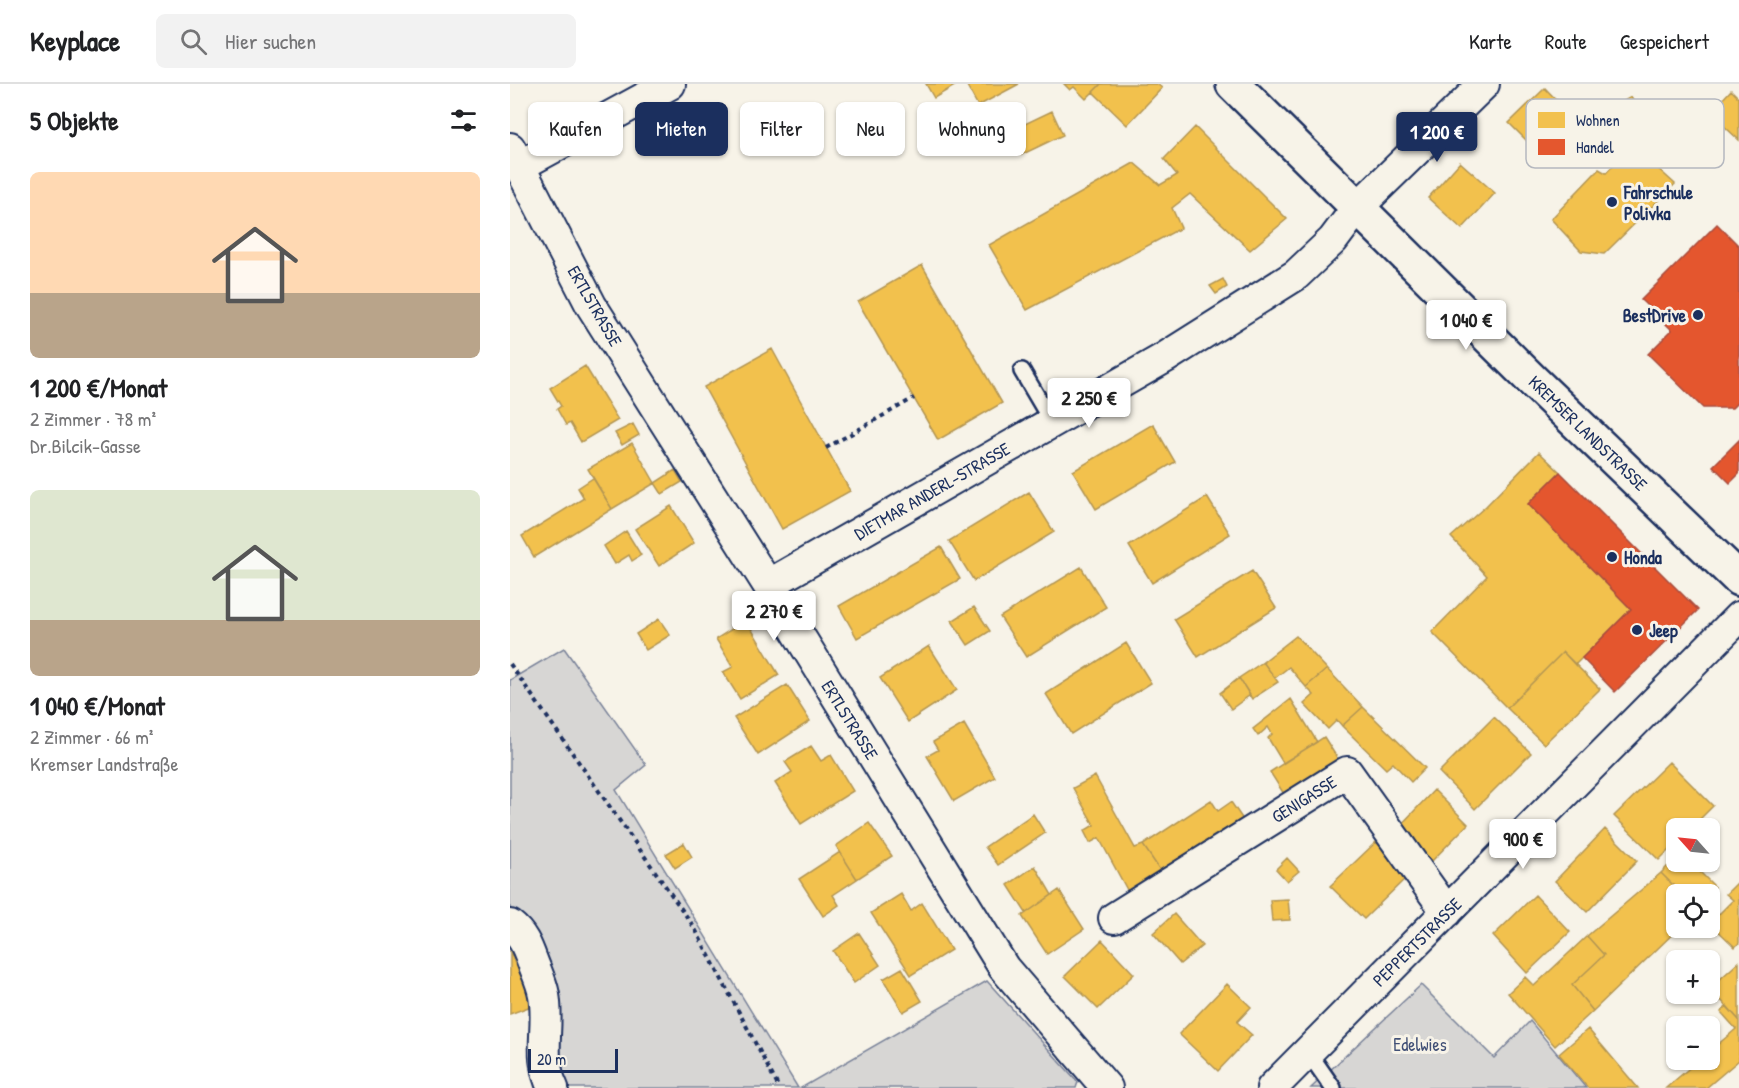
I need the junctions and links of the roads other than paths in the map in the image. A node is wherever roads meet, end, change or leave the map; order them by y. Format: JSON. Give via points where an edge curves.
{"nodes":[{"id":1,"x":670,"y":84,"type":"edge"},
{"id":2,"x":1233,"y":84,"type":"edge"},
{"id":3,"x":1484,"y":84,"type":"edge"},
{"id":4,"x":513,"y":153,"type":"edge"},
{"id":5,"x":1357,"y":208,"type":"junction"},
{"id":6,"x":1022,"y":371,"type":"dead end"},
{"id":7,"x":1052,"y":422,"type":"junction"},
{"id":8,"x":1739,"y":579,"type":"edge"},
{"id":9,"x":768,"y":585,"type":"junction"},
{"id":10,"x":1739,"y":617,"type":"edge"},
{"id":11,"x":1447,"y":912,"type":"junction"},
{"id":12,"x":1114,"y":918,"type":"dead end"},
{"id":13,"x":510,"y":925,"type":"edge"},
{"id":14,"x":1308,"y":1052,"type":"junction"},
{"id":15,"x":553,"y":1088,"type":"edge"},
{"id":16,"x":1107,"y":1088,"type":"edge"},
{"id":17,"x":1272,"y":1088,"type":"edge"},
{"id":18,"x":1333,"y":1088,"type":"edge"}],
"edges":[{"from":1,"to":4,"type":"street"},
{"from":2,"to":5,"type":"main road","name":"KREMSER LANDSTRASSE"},
{"from":3,"to":5,"type":"street","name":"DIETMAR ANDERL-STRASSE"},
{"from":4,"to":9,"type":"street","name":"ERTLSTRASSE","via":[[591,305]]},
{"from":5,"to":7,"type":"street","name":"DIETMAR ANDERL-STRASSE","via":[[1333,240],[1296,275],[1166,357]]},
{"from":5,"to":8,"type":"main road","name":"KREMSER LANDSTRASSE"},
{"from":6,"to":7,"type":"lane"},
{"from":7,"to":9,"type":"street","name":"DIETMAR ANDERL-STRASSE"},
{"from":9,"to":16,"type":"street","name":"ERTLSTRASSE","via":[[1004,968]]},
{"from":10,"to":11,"type":"street","name":"PEPPERTSTRASSE"},
{"from":11,"to":12,"type":"street","name":"GENIGASSE","via":[[1347,772]]},
{"from":11,"to":14,"type":"street","name":"PEPPERTSTRASSE"},
{"from":13,"to":15,"type":"street","via":[[526,942],[544,994],[543,1047]]},
{"from":14,"to":17,"type":"street","name":"PEPPERTSTRASSE"},
{"from":14,"to":18,"type":"lane"}]}
